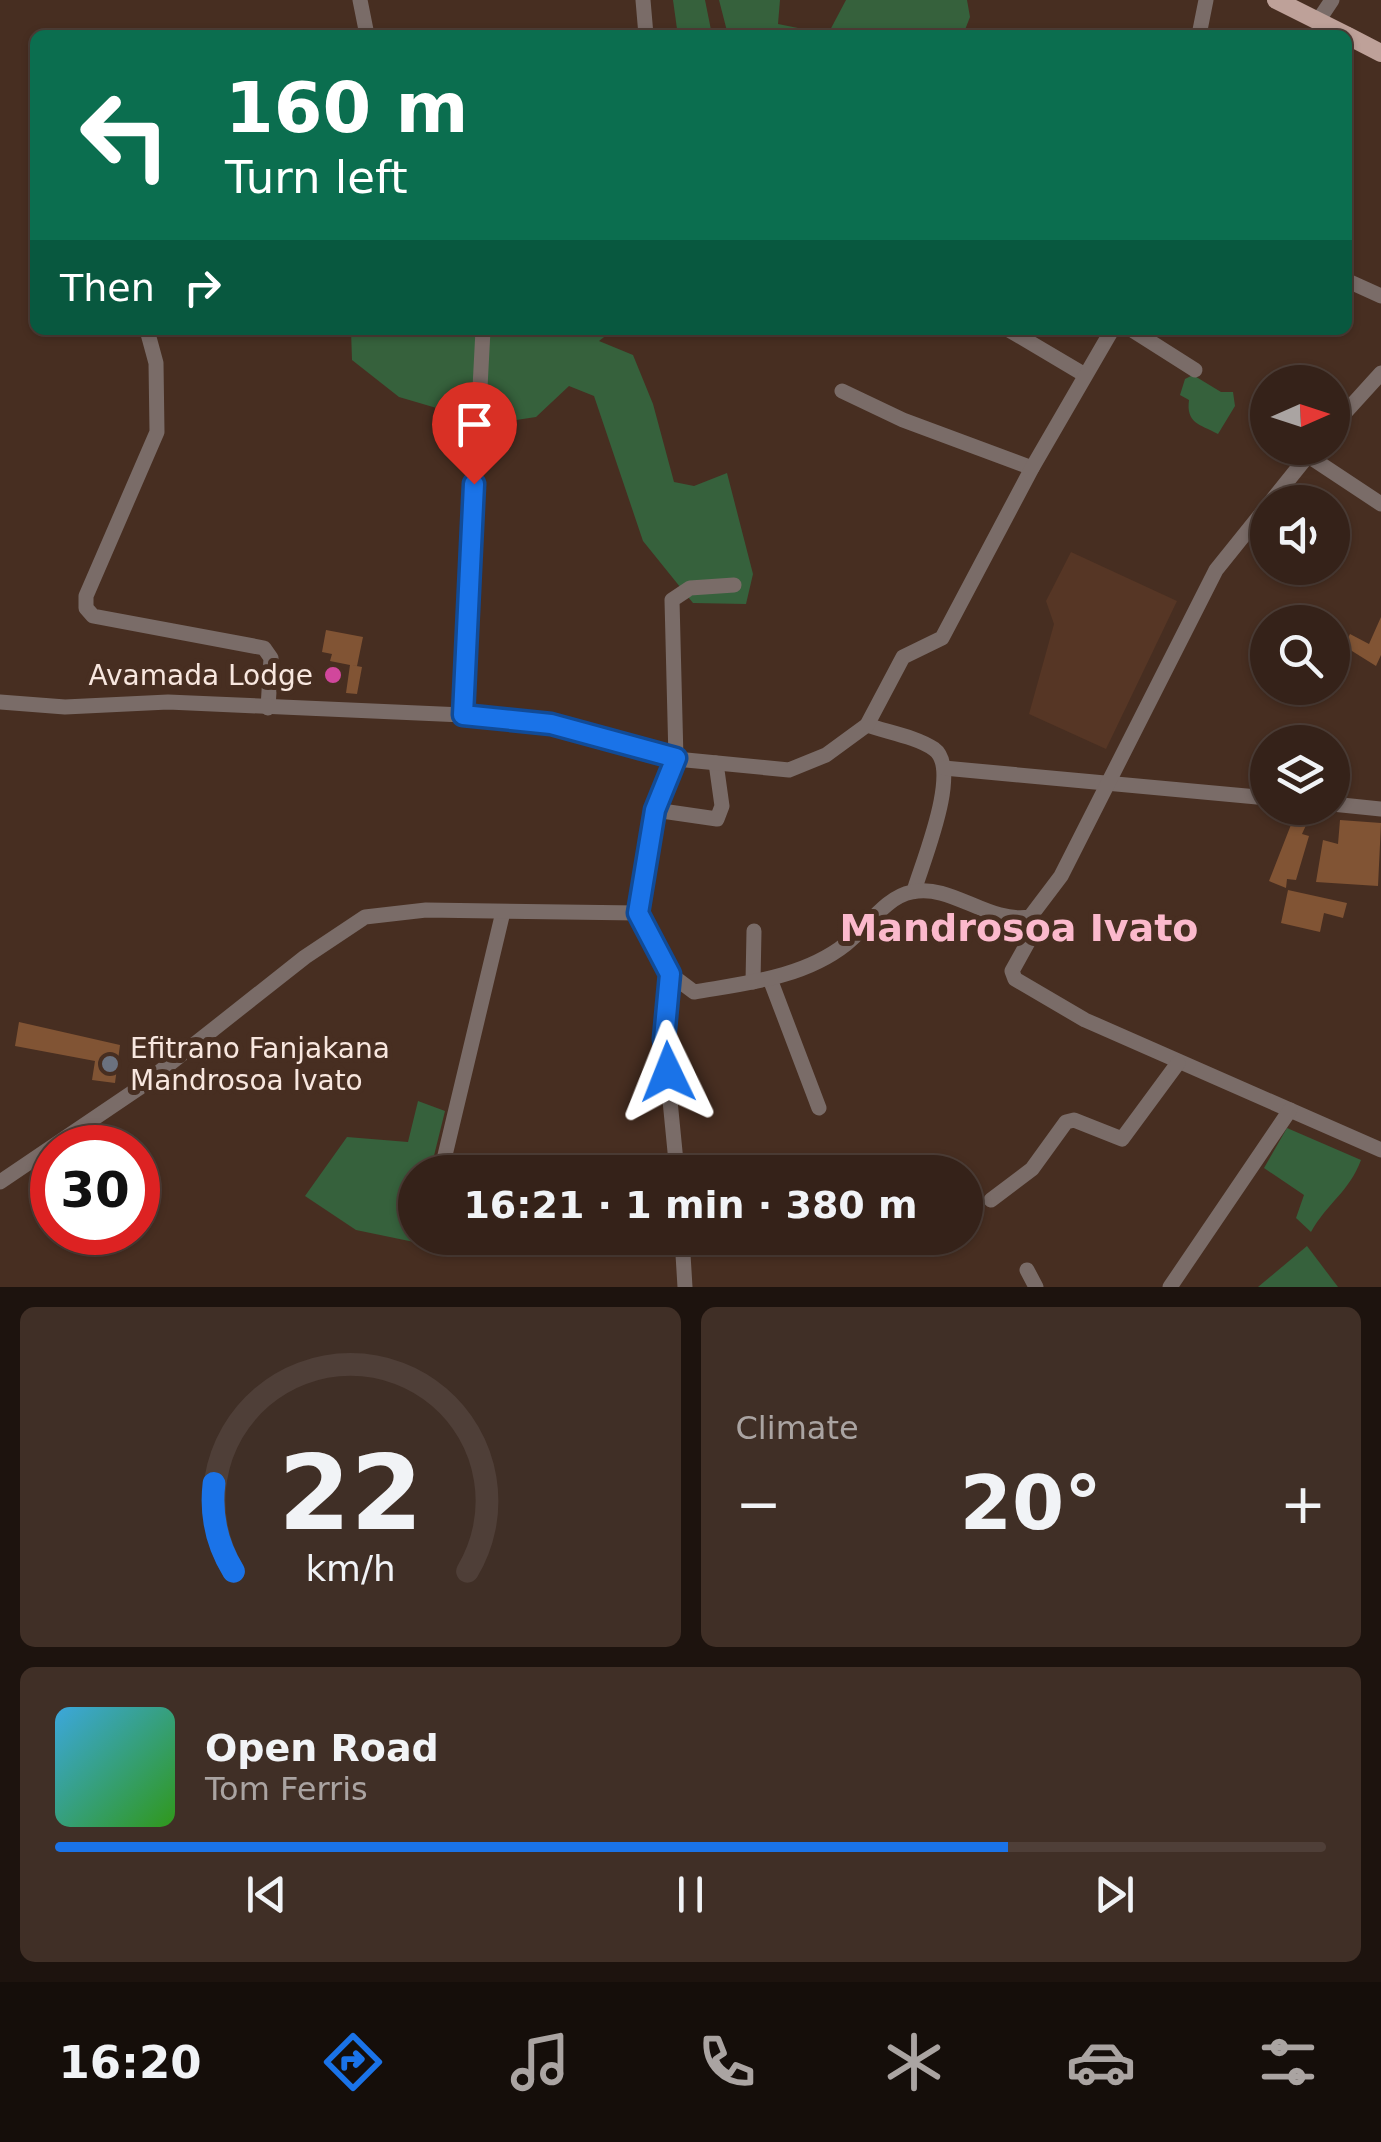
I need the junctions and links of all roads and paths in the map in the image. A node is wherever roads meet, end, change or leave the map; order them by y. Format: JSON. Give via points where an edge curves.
{"nodes":[{"id":1,"x":360,"y":0,"type":"edge"},
{"id":2,"x":643,"y":0,"type":"edge"},
{"id":3,"x":1206,"y":0,"type":"edge"},
{"id":4,"x":1276,"y":0,"type":"edge"},
{"id":5,"x":1332,"y":0,"type":"edge"},
{"id":6,"x":1318,"y":21,"type":"junction"},
{"id":7,"x":366,"y":30,"type":"edge"},
{"id":8,"x":646,"y":30,"type":"edge"},
{"id":9,"x":1200,"y":30,"type":"edge"},
{"id":10,"x":1337,"y":30,"type":"edge"},
{"id":11,"x":1352,"y":38,"type":"edge"},
{"id":12,"x":1381,"y":53,"type":"edge"},
{"id":13,"x":1352,"y":282,"type":"edge"},
{"id":14,"x":1381,"y":296,"type":"edge"},
{"id":15,"x":149,"y":335,"type":"edge"},
{"id":16,"x":482,"y":335,"type":"edge"},
{"id":17,"x":1017,"y":335,"type":"edge"},
{"id":18,"x":1109,"y":335,"type":"edge"},
{"id":19,"x":1140,"y":335,"type":"edge"},
{"id":20,"x":1196,"y":370,"type":"dead end"},
{"id":21,"x":1381,"y":373,"type":"edge"},
{"id":22,"x":1084,"y":375,"type":"junction"},
{"id":23,"x":842,"y":391,"type":"dead end"},
{"id":24,"x":1350,"y":407,"type":"edge"},
{"id":25,"x":1300,"y":465,"type":"edge"},
{"id":26,"x":1329,"y":465,"type":"edge"},
{"id":27,"x":1032,"y":468,"type":"junction"},
{"id":28,"x":1381,"y":504,"type":"edge"},
{"id":29,"x":734,"y":585,"type":"dead end"},
{"id":30,"x":0,"y":702,"type":"edge"},
{"id":31,"x":268,"y":708,"type":"junction"},
{"id":32,"x":463,"y":715,"type":"junction"},
{"id":33,"x":867,"y":725,"type":"junction"},
{"id":34,"x":676,"y":758,"type":"junction"},
{"id":35,"x":716,"y":763,"type":"junction"},
{"id":36,"x":944,"y":768,"type":"junction"},
{"id":37,"x":1106,"y":784,"type":"junction"},
{"id":38,"x":1250,"y":796,"type":"edge"},
{"id":39,"x":1350,"y":806,"type":"edge"},
{"id":40,"x":1381,"y":809,"type":"edge"},
{"id":41,"x":655,"y":810,"type":"junction"},
{"id":42,"x":914,"y":891,"type":"junction"},
{"id":43,"x":503,"y":912,"type":"junction"},
{"id":44,"x":638,"y":913,"type":"junction"},
{"id":45,"x":1030,"y":917,"type":"junction"},
{"id":46,"x":754,"y":931,"type":"dead end"},
{"id":47,"x":670,"y":974,"type":"junction"},
{"id":48,"x":770,"y":979,"type":"junction"},
{"id":49,"x":753,"y":982,"type":"junction"},
{"id":50,"x":1178,"y":1063,"type":"junction"},
{"id":51,"x":819,"y":1108,"type":"dead end"},
{"id":52,"x":1290,"y":1110,"type":"junction"},
{"id":53,"x":1381,"y":1150,"type":"edge"},
{"id":54,"x":446,"y":1155,"type":"edge"},
{"id":55,"x":675,"y":1155,"type":"edge"},
{"id":56,"x":0,"y":1182,"type":"edge"},
{"id":57,"x":991,"y":1200,"type":"dead end"},
{"id":58,"x":683,"y":1255,"type":"edge"},
{"id":59,"x":1027,"y":1270,"type":"dead end"},
{"id":60,"x":685,"y":1287,"type":"edge"},
{"id":61,"x":1036,"y":1287,"type":"edge"},
{"id":62,"x":1170,"y":1287,"type":"edge"}],
"edges":[{"from":1,"to":7,"type":"street"},
{"from":2,"to":8,"type":"street"},
{"from":3,"to":9,"type":"street"},
{"from":4,"to":6,"type":"main road"},
{"from":5,"to":6,"type":"street"},
{"from":6,"to":10,"type":"main road"},
{"from":11,"to":12,"type":"main road"},
{"from":13,"to":14,"type":"street"},
{"from":15,"to":31,"type":"street","via":[[157,432],[86,608],[92,616],[264,648],[271,658]]},
{"from":16,"to":32,"type":"street"},
{"from":17,"to":22,"type":"street"},
{"from":18,"to":22,"type":"street"},
{"from":19,"to":20,"type":"street"},
{"from":21,"to":24,"type":"street"},
{"from":22,"to":27,"type":"street"},
{"from":23,"to":27,"type":"street"},
{"from":25,"to":37,"type":"street","via":[[1216,570]]},
{"from":26,"to":28,"type":"street"},
{"from":27,"to":33,"type":"street","via":[[942,638],[903,656]]},
{"from":29,"to":34,"type":"street","via":[[690,588],[672,600]]},
{"from":30,"to":31,"type":"street"},
{"from":31,"to":32,"type":"street"},
{"from":32,"to":34,"type":"street","via":[[551,724]]},
{"from":33,"to":35,"type":"street","via":[[826,755],[789,770]]},
{"from":33,"to":36,"type":"street","via":[[935,750]]},
{"from":34,"to":35,"type":"street"},
{"from":34,"to":41,"type":"street"},
{"from":35,"to":41,"type":"street","via":[[722,806],[716,819]]},
{"from":36,"to":37,"type":"street"},
{"from":36,"to":42,"type":"street","via":[[945,788]]},
{"from":37,"to":38,"type":"street"},
{"from":37,"to":45,"type":"street","via":[[1061,876]]},
{"from":39,"to":40,"type":"street"},
{"from":41,"to":44,"type":"street"},
{"from":42,"to":45,"type":"street","via":[[1012,920]]},
{"from":42,"to":48,"type":"street","via":[[886,906],[846,945]]},
{"from":43,"to":44,"type":"street"},
{"from":43,"to":54,"type":"street"},
{"from":43,"to":56,"type":"street","via":[[365,917],[139,1088]]},
{"from":44,"to":47,"type":"street"},
{"from":45,"to":50,"type":"street","via":[[1033,933],[1012,971],[1015,979]]},
{"from":46,"to":49,"type":"street"},
{"from":47,"to":49,"type":"street","via":[[694,992]]},
{"from":47,"to":55,"type":"street","via":[[664,1039]]},
{"from":48,"to":49,"type":"street"},
{"from":48,"to":51,"type":"street"},
{"from":50,"to":52,"type":"street"},
{"from":50,"to":57,"type":"street","via":[[1122,1140],[1066,1122],[1032,1168]]},
{"from":52,"to":53,"type":"street"},
{"from":52,"to":62,"type":"street"},
{"from":58,"to":60,"type":"street"},
{"from":59,"to":61,"type":"street"}]}
